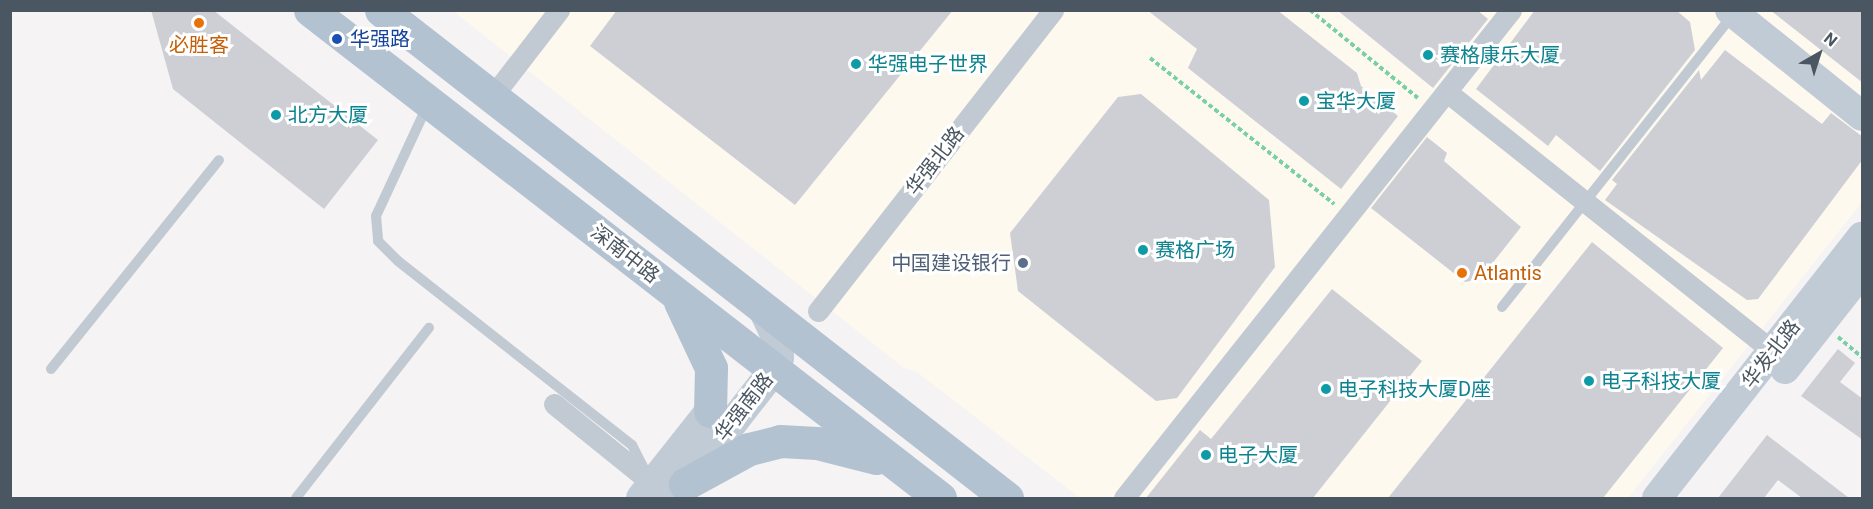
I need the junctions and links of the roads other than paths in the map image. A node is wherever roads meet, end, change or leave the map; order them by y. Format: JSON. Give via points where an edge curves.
{"nodes":[{"id":1,"x":310,"y":10,"type":"edge"},
{"id":2,"x":381,"y":10,"type":"edge"},
{"id":3,"x":559,"y":10,"type":"edge"},
{"id":4,"x":1053,"y":10,"type":"edge"},
{"id":5,"x":1511,"y":10,"type":"edge"},
{"id":6,"x":1734,"y":11,"type":"edge"},
{"id":7,"x":1447,"y":92,"type":"junction"},
{"id":8,"x":492,"y":98,"type":"junction"},
{"id":9,"x":428,"y":102,"type":"junction"},
{"id":10,"x":1863,"y":116,"type":"edge"},
{"id":11,"x":219,"y":160,"type":"dead end"},
{"id":12,"x":1585,"y":201,"type":"junction"},
{"id":13,"x":1863,"y":237,"type":"edge"},
{"id":14,"x":1863,"y":272,"type":"edge"},
{"id":15,"x":675,"y":293,"type":"junction"},
{"id":16,"x":762,"y":306,"type":"junction"},
{"id":17,"x":1502,"y":307,"type":"dead end"},
{"id":18,"x":818,"y":311,"type":"dead end"},
{"id":19,"x":429,"y":328,"type":"dead end"},
{"id":20,"x":1773,"y":351,"type":"junction"},
{"id":21,"x":51,"y":369,"type":"dead end"},
{"id":22,"x":773,"y":370,"type":"junction"},
{"id":23,"x":554,"y":404,"type":"dead end"},
{"id":24,"x":710,"y":411,"type":"joint"},
{"id":25,"x":895,"y":464,"type":"junction"},
{"id":26,"x":663,"y":491,"type":"edge"},
{"id":27,"x":926,"y":494,"type":"edge"},
{"id":28,"x":296,"y":498,"type":"edge"},
{"id":29,"x":1006,"y":498,"type":"edge"},
{"id":30,"x":1125,"y":498,"type":"edge"},
{"id":31,"x":1657,"y":498,"type":"edge"},
{"id":32,"x":1682,"y":498,"type":"edge"}],
"edges":[{"from":1,"to":9,"type":"main road","name":"深南中路"},
{"from":2,"to":8,"type":"main road"},
{"from":3,"to":8,"type":"street"},
{"from":4,"to":18,"type":"street","name":"华强北路"},
{"from":5,"to":7,"type":"street"},
{"from":6,"to":10,"type":"main road"},
{"from":6,"to":12,"type":"lane"},
{"from":7,"to":12,"type":"street"},
{"from":7,"to":30,"type":"street"},
{"from":8,"to":16,"type":"main road"},
{"from":9,"to":15,"type":"main road","name":"深南中路"},
{"from":9,"to":26,"type":"lane","via":[[376,216],[378,241],[398,261],[632,445]]},
{"from":11,"to":21,"type":"lane"},
{"from":12,"to":17,"type":"lane"},
{"from":12,"to":20,"type":"street"},
{"from":13,"to":20,"type":"main road","name":"华发北路"},
{"from":14,"to":32,"type":"main road","name":"华发北路"},
{"from":15,"to":22,"type":"main road","name":"深南中路"},
{"from":15,"to":24,"type":"main road","via":[[711,368]]},
{"from":16,"to":22,"type":"main road","name":"华强南路","via":[[778,341],[779,358]]},
{"from":16,"to":29,"type":"main road"},
{"from":19,"to":28,"type":"lane"},
{"from":20,"to":31,"type":"main road","name":"华发北路"},
{"from":22,"to":25,"type":"main road","name":"深南中路"},
{"from":22,"to":26,"type":"main road","name":"华强南路"},
{"from":23,"to":26,"type":"street"},
{"from":24,"to":26,"type":"main road","name":"华强南路"},
{"from":25,"to":26,"type":"main road","via":[[838,447],[780,441],[749,450]]},
{"from":25,"to":27,"type":"main road","name":"深南中路"}]}
